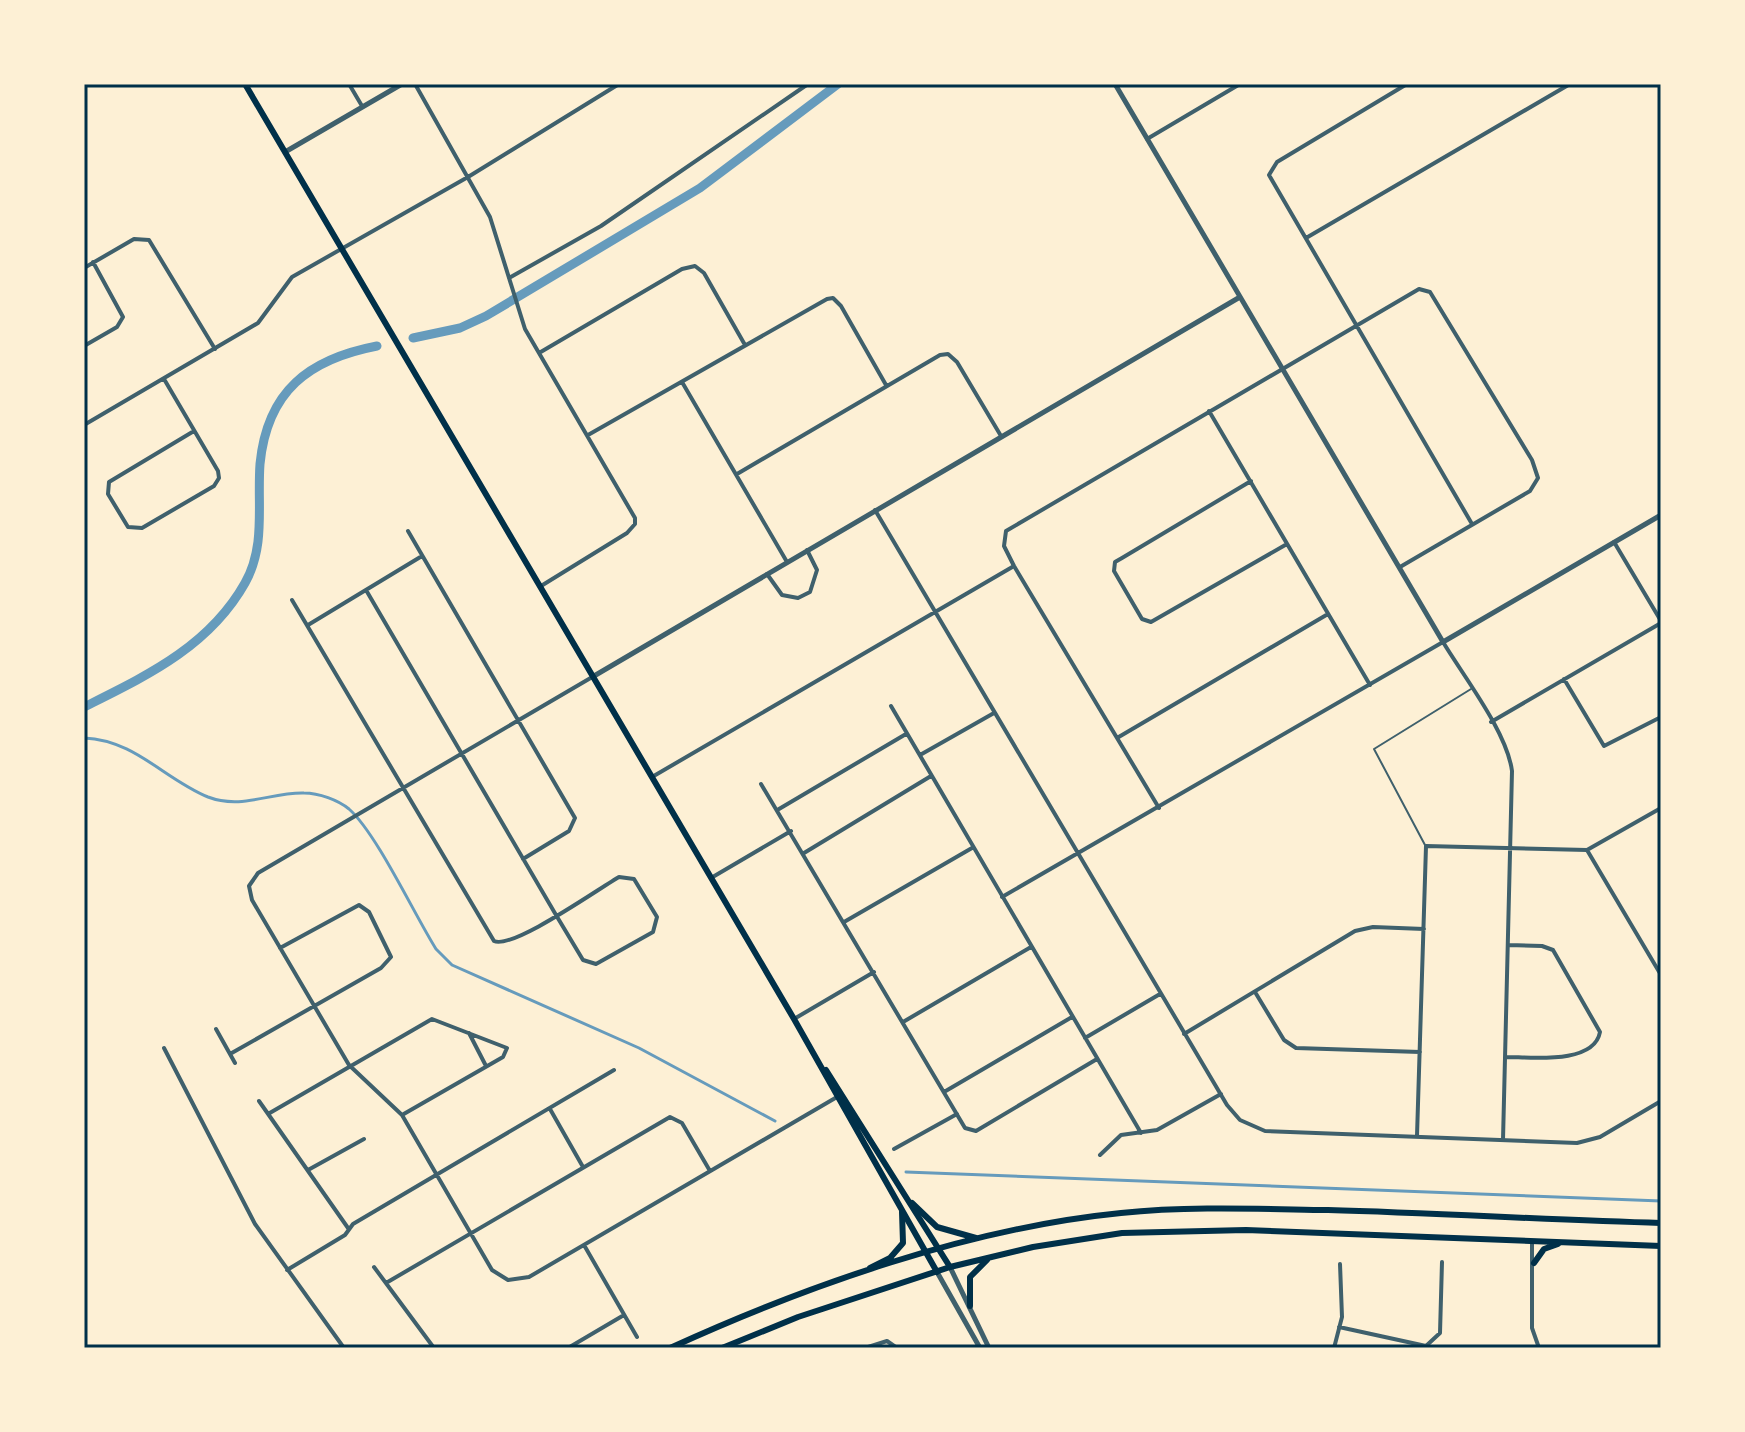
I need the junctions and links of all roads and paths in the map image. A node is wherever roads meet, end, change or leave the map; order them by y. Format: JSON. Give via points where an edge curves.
{"nodes":[{"id":1,"x":245,"y":84,"type":"edge"},
{"id":2,"x":349,"y":84,"type":"edge"},
{"id":3,"x":402,"y":84,"type":"edge"},
{"id":4,"x":415,"y":84,"type":"edge"},
{"id":5,"x":619,"y":84,"type":"edge"},
{"id":6,"x":808,"y":84,"type":"edge"},
{"id":7,"x":1115,"y":84,"type":"edge"},
{"id":8,"x":1240,"y":84,"type":"edge"},
{"id":9,"x":1407,"y":84,"type":"edge"},
{"id":10,"x":1570,"y":84,"type":"edge"},
{"id":11,"x":1396,"y":87,"type":"edge"},
{"id":12,"x":363,"y":107,"type":"junction"},
{"id":13,"x":1147,"y":139,"type":"junction"},
{"id":14,"x":285,"y":152,"type":"junction"},
{"id":15,"x":468,"y":177,"type":"junction"},
{"id":16,"x":1306,"y":238,"type":"junction"},
{"id":17,"x":342,"y":248,"type":"junction"},
{"id":18,"x":93,"y":262,"type":"junction"},
{"id":19,"x":84,"y":268,"type":"edge"},
{"id":20,"x":509,"y":278,"type":"junction"},
{"id":21,"x":1240,"y":297,"type":"junction"},
{"id":22,"x":1355,"y":325,"type":"junction"},
{"id":23,"x":746,"y":345,"type":"junction"},
{"id":24,"x":84,"y":346,"type":"edge"},
{"id":25,"x":215,"y":349,"type":"junction"},
{"id":26,"x":539,"y":353,"type":"junction"},
{"id":27,"x":1282,"y":368,"type":"junction"},
{"id":28,"x":164,"y":379,"type":"junction"},
{"id":29,"x":682,"y":382,"type":"junction"},
{"id":30,"x":886,"y":385,"type":"junction"},
{"id":31,"x":1209,"y":411,"type":"junction"},
{"id":32,"x":84,"y":425,"type":"edge"},
{"id":33,"x":194,"y":431,"type":"junction"},
{"id":34,"x":588,"y":435,"type":"junction"},
{"id":35,"x":1001,"y":437,"type":"junction"},
{"id":36,"x":737,"y":474,"type":"junction"},
{"id":37,"x":1251,"y":481,"type":"junction"},
{"id":38,"x":875,"y":510,"type":"junction"},
{"id":39,"x":1661,"y":515,"type":"edge"},
{"id":40,"x":1472,"y":524,"type":"junction"},
{"id":41,"x":408,"y":531,"type":"dead end"},
{"id":42,"x":1614,"y":542,"type":"junction"},
{"id":43,"x":1287,"y":544,"type":"junction"},
{"id":44,"x":807,"y":550,"type":"junction"},
{"id":45,"x":422,"y":556,"type":"junction"},
{"id":46,"x":787,"y":562,"type":"junction"},
{"id":47,"x":1014,"y":566,"type":"junction"},
{"id":48,"x":1400,"y":567,"type":"junction"},
{"id":49,"x":767,"y":574,"type":"junction"},
{"id":50,"x":541,"y":586,"type":"junction"},
{"id":51,"x":366,"y":590,"type":"junction"},
{"id":52,"x":292,"y":600,"type":"dead end"},
{"id":53,"x":936,"y":613,"type":"junction"},
{"id":54,"x":1328,"y":614,"type":"junction"},
{"id":55,"x":1661,"y":622,"type":"edge"},
{"id":56,"x":308,"y":625,"type":"junction"},
{"id":57,"x":1443,"y":642,"type":"junction"},
{"id":58,"x":594,"y":676,"type":"junction"},
{"id":59,"x":1564,"y":679,"type":"junction"},
{"id":60,"x":1370,"y":685,"type":"junction"},
{"id":61,"x":1471,"y":689,"type":"junction"},
{"id":62,"x":891,"y":706,"type":"dead end"},
{"id":63,"x":994,"y":713,"type":"junction"},
{"id":64,"x":1661,"y":717,"type":"edge"},
{"id":65,"x":519,"y":720,"type":"junction"},
{"id":66,"x":1491,"y":722,"type":"junction"},
{"id":67,"x":906,"y":734,"type":"junction"},
{"id":68,"x":1117,"y":738,"type":"junction"},
{"id":69,"x":462,"y":753,"type":"junction"},
{"id":70,"x":920,"y":755,"type":"junction"},
{"id":71,"x":931,"y":776,"type":"junction"},
{"id":72,"x":652,"y":777,"type":"junction"},
{"id":73,"x":761,"y":784,"type":"dead end"},
{"id":74,"x":403,"y":788,"type":"junction"},
{"id":75,"x":1159,"y":808,"type":"junction"},
{"id":76,"x":1661,"y":808,"type":"edge"},
{"id":77,"x":779,"y":809,"type":"junction"},
{"id":78,"x":791,"y":831,"type":"junction"},
{"id":79,"x":1426,"y":846,"type":"junction"},
{"id":80,"x":1511,"y":847,"type":"junction"},
{"id":81,"x":972,"y":848,"type":"junction"},
{"id":82,"x":1587,"y":850,"type":"junction"},
{"id":83,"x":1078,"y":852,"type":"junction"},
{"id":84,"x":804,"y":853,"type":"junction"},
{"id":85,"x":523,"y":859,"type":"junction"},
{"id":86,"x":711,"y":878,"type":"junction"},
{"id":87,"x":1002,"y":897,"type":"junction"},
{"id":88,"x":556,"y":915,"type":"junction"},
{"id":89,"x":844,"y":922,"type":"junction"},
{"id":90,"x":1425,"y":929,"type":"junction"},
{"id":91,"x":1508,"y":945,"type":"junction"},
{"id":92,"x":1031,"y":947,"type":"junction"},
{"id":93,"x":280,"y":948,"type":"junction"},
{"id":94,"x":874,"y":972,"type":"junction"},
{"id":95,"x":1661,"y":975,"type":"edge"},
{"id":96,"x":1255,"y":992,"type":"junction"},
{"id":97,"x":1160,"y":994,"type":"junction"},
{"id":98,"x":314,"y":1007,"type":"junction"},
{"id":99,"x":1072,"y":1017,"type":"junction"},
{"id":100,"x":794,"y":1019,"type":"junction"},
{"id":101,"x":903,"y":1022,"type":"junction"},
{"id":102,"x":216,"y":1029,"type":"dead end"},
{"id":103,"x":468,"y":1031,"type":"junction"},
{"id":104,"x":1184,"y":1034,"type":"junction"},
{"id":105,"x":1085,"y":1038,"type":"junction"},
{"id":106,"x":164,"y":1048,"type":"dead end"},
{"id":107,"x":1420,"y":1052,"type":"junction"},
{"id":108,"x":230,"y":1054,"type":"junction"},
{"id":109,"x":1505,"y":1057,"type":"junction"},
{"id":110,"x":1097,"y":1059,"type":"junction"},
{"id":111,"x":235,"y":1063,"type":"dead end"},
{"id":112,"x":349,"y":1065,"type":"junction"},
{"id":113,"x":486,"y":1066,"type":"junction"},
{"id":114,"x":614,"y":1070,"type":"dead end"},
{"id":115,"x":944,"y":1092,"type":"junction"},
{"id":116,"x":1221,"y":1094,"type":"junction"},
{"id":117,"x":840,"y":1095,"type":"junction"},
{"id":118,"x":259,"y":1101,"type":"dead end"},
{"id":119,"x":1661,"y":1101,"type":"edge"},
{"id":120,"x":550,"y":1109,"type":"junction"},
{"id":121,"x":268,"y":1114,"type":"junction"},
{"id":122,"x":957,"y":1114,"type":"junction"},
{"id":123,"x":402,"y":1115,"type":"junction"},
{"id":124,"x":1141,"y":1133,"type":"junction"},
{"id":125,"x":1417,"y":1136,"type":"junction"},
{"id":126,"x":364,"y":1139,"type":"dead end"},
{"id":127,"x":1503,"y":1140,"type":"junction"},
{"id":128,"x":894,"y":1149,"type":"dead end"},
{"id":129,"x":1100,"y":1155,"type":"dead end"},
{"id":130,"x":583,"y":1167,"type":"junction"},
{"id":131,"x":308,"y":1170,"type":"junction"},
{"id":132,"x":710,"y":1171,"type":"junction"},
{"id":133,"x":437,"y":1174,"type":"junction"},
{"id":134,"x":912,"y":1203,"type":"junction"},
{"id":135,"x":902,"y":1212,"type":"junction"},
{"id":136,"x":1661,"y":1223,"type":"edge"},
{"id":137,"x":348,"y":1228,"type":"junction"},
{"id":138,"x":471,"y":1233,"type":"junction"},
{"id":139,"x":980,"y":1238,"type":"junction"},
{"id":140,"x":1532,"y":1241,"type":"junction"},
{"id":141,"x":1585,"y":1243,"type":"junction"},
{"id":142,"x":584,"y":1245,"type":"junction"},
{"id":143,"x":1661,"y":1246,"type":"edge"},
{"id":144,"x":939,"y":1250,"type":"junction"},
{"id":145,"x":926,"y":1254,"type":"junction"},
{"id":146,"x":1001,"y":1254,"type":"junction"},
{"id":147,"x":1442,"y":1262,"type":"dead end"},
{"id":148,"x":1534,"y":1263,"type":"junction"},
{"id":149,"x":1340,"y":1264,"type":"dead end"},
{"id":150,"x":374,"y":1267,"type":"dead end"},
{"id":151,"x":950,"y":1267,"type":"junction"},
{"id":152,"x":287,"y":1270,"type":"junction"},
{"id":153,"x":937,"y":1272,"type":"junction"},
{"id":154,"x":845,"y":1280,"type":"junction"},
{"id":155,"x":386,"y":1283,"type":"junction"},
{"id":156,"x":970,"y":1306,"type":"junction"},
{"id":157,"x":624,"y":1315,"type":"junction"},
{"id":158,"x":1339,"y":1327,"type":"junction"},
{"id":159,"x":637,"y":1337,"type":"dead end"},
{"id":160,"x":344,"y":1348,"type":"edge"},
{"id":161,"x":434,"y":1348,"type":"edge"},
{"id":162,"x":568,"y":1348,"type":"edge"},
{"id":163,"x":670,"y":1348,"type":"edge"},
{"id":164,"x":722,"y":1348,"type":"edge"},
{"id":165,"x":865,"y":1348,"type":"edge"},
{"id":166,"x":897,"y":1348,"type":"edge"},
{"id":167,"x":980,"y":1348,"type":"edge"},
{"id":168,"x":989,"y":1348,"type":"edge"},
{"id":169,"x":1334,"y":1348,"type":"edge"},
{"id":170,"x":1539,"y":1348,"type":"edge"},
{"id":171,"x":1573,"y":1348,"type":"edge"},
{"id":172,"x":1589,"y":1348,"type":"edge"}],
"edges":[{"from":1,"to":14,"type":"main road"},
{"from":2,"to":12,"type":"street"},
{"from":3,"to":12,"type":"street"},
{"from":4,"to":15,"type":"street"},
{"from":5,"to":15,"type":"street"},
{"from":6,"to":20,"type":"street","via":[[601,226]]},
{"from":7,"to":13,"type":"street"},
{"from":8,"to":13,"type":"street"},
{"from":9,"to":11,"type":"street"},
{"from":10,"to":16,"type":"street"},
{"from":11,"to":16,"type":"street","via":[[1270,169],[1271,180]]},
{"from":12,"to":14,"type":"street"},
{"from":13,"to":21,"type":"street"},
{"from":14,"to":17,"type":"main road"},
{"from":15,"to":17,"type":"street"},
{"from":15,"to":20,"type":"street","via":[[490,217]]},
{"from":16,"to":22,"type":"street"},
{"from":17,"to":25,"type":"street","via":[[292,277],[263,318]]},
{"from":17,"to":50,"type":"main road"},
{"from":18,"to":19,"type":"street"},
{"from":18,"to":24,"type":"street","via":[[122,319]]},
{"from":18,"to":25,"type":"street","via":[[134,239],[149,240]]},
{"from":20,"to":26,"type":"street"},
{"from":21,"to":27,"type":"street"},
{"from":21,"to":35,"type":"street"},
{"from":22,"to":27,"type":"street"},
{"from":22,"to":40,"type":"street"},
{"from":22,"to":40,"type":"street","via":[[1419,289],[1430,292],[1532,460],[1538,478],[1530,491]]},
{"from":23,"to":26,"type":"street","via":[[695,266]]},
{"from":23,"to":29,"type":"street"},
{"from":23,"to":30,"type":"street","via":[[833,298]]},
{"from":25,"to":28,"type":"street"},
{"from":26,"to":34,"type":"street"},
{"from":27,"to":31,"type":"street"},
{"from":27,"to":48,"type":"street"},
{"from":28,"to":32,"type":"street"},
{"from":28,"to":33,"type":"street"},
{"from":29,"to":34,"type":"street"},
{"from":29,"to":36,"type":"street"},
{"from":30,"to":35,"type":"street","via":[[948,354]]},
{"from":30,"to":36,"type":"street"},
{"from":31,"to":37,"type":"street"},
{"from":31,"to":47,"type":"street","via":[[1006,531],[1004,546]]},
{"from":33,"to":33,"type":"street","via":[[218,471],[218,481],[142,528],[128,527],[107,492],[109,482]]},
{"from":34,"to":50,"type":"street","via":[[635,524]]},
{"from":35,"to":38,"type":"street"},
{"from":36,"to":46,"type":"street"},
{"from":37,"to":43,"type":"street"},
{"from":37,"to":43,"type":"street","via":[[1115,562],[1114,571],[1142,619],[1151,622]]},
{"from":38,"to":44,"type":"street"},
{"from":38,"to":53,"type":"street"},
{"from":39,"to":42,"type":"street"},
{"from":40,"to":48,"type":"street"},
{"from":41,"to":45,"type":"street"},
{"from":42,"to":55,"type":"street"},
{"from":42,"to":57,"type":"street"},
{"from":43,"to":54,"type":"street"},
{"from":44,"to":46,"type":"street"},
{"from":44,"to":49,"type":"street","via":[[817,570],[810,592],[798,598],[782,595]]},
{"from":45,"to":51,"type":"street"},
{"from":45,"to":65,"type":"street"},
{"from":46,"to":49,"type":"street"},
{"from":47,"to":53,"type":"street"},
{"from":47,"to":68,"type":"street"},
{"from":48,"to":57,"type":"street"},
{"from":49,"to":58,"type":"street"},
{"from":50,"to":58,"type":"main road"},
{"from":51,"to":56,"type":"street"},
{"from":51,"to":69,"type":"street"},
{"from":52,"to":56,"type":"street"},
{"from":53,"to":63,"type":"street"},
{"from":53,"to":72,"type":"street"},
{"from":54,"to":60,"type":"street"},
{"from":54,"to":68,"type":"street"},
{"from":55,"to":59,"type":"street"},
{"from":56,"to":74,"type":"street"},
{"from":57,"to":60,"type":"street"},
{"from":57,"to":61,"type":"street"},
{"from":58,"to":65,"type":"street"},
{"from":58,"to":72,"type":"main road"},
{"from":59,"to":64,"type":"street","via":[[1604,746]]},
{"from":59,"to":66,"type":"street"},
{"from":60,"to":75,"type":"street"},
{"from":61,"to":66,"type":"street"},
{"from":61,"to":79,"type":"lane","via":[[1373,753]]},
{"from":62,"to":67,"type":"street"},
{"from":63,"to":70,"type":"street"},
{"from":63,"to":83,"type":"street"},
{"from":65,"to":69,"type":"street"},
{"from":65,"to":85,"type":"street","via":[[575,818],[569,831]]},
{"from":66,"to":80,"type":"street","via":[[1511,763]]},
{"from":67,"to":70,"type":"street"},
{"from":67,"to":77,"type":"street"},
{"from":68,"to":75,"type":"street"},
{"from":69,"to":74,"type":"street"},
{"from":69,"to":85,"type":"street"},
{"from":70,"to":71,"type":"street"},
{"from":71,"to":81,"type":"street"},
{"from":71,"to":84,"type":"street"},
{"from":72,"to":86,"type":"main road"},
{"from":73,"to":77,"type":"street"},
{"from":74,"to":88,"type":"street","via":[[494,941],[507,943]]},
{"from":74,"to":93,"type":"street","via":[[250,882],[252,900]]},
{"from":75,"to":83,"type":"street"},
{"from":76,"to":82,"type":"street"},
{"from":77,"to":78,"type":"street"},
{"from":78,"to":84,"type":"street"},
{"from":78,"to":86,"type":"street"},
{"from":79,"to":80,"type":"street"},
{"from":79,"to":90,"type":"street"},
{"from":80,"to":82,"type":"street"},
{"from":80,"to":91,"type":"street"},
{"from":81,"to":87,"type":"street"},
{"from":81,"to":89,"type":"street"},
{"from":82,"to":95,"type":"street"},
{"from":83,"to":87,"type":"street"},
{"from":83,"to":97,"type":"street"},
{"from":84,"to":89,"type":"street"},
{"from":85,"to":88,"type":"street"},
{"from":86,"to":100,"type":"main road"},
{"from":87,"to":92,"type":"street"},
{"from":88,"to":88,"type":"street","via":[[586,964],[602,962],[656,928],[657,917],[634,879],[619,877]]},
{"from":89,"to":94,"type":"street"},
{"from":90,"to":96,"type":"street","via":[[1355,931]]},
{"from":90,"to":107,"type":"street"},
{"from":91,"to":109,"type":"street"},
{"from":91,"to":109,"type":"street","via":[[1553,950],[1600,1032],[1596,1041],[1574,1055]]},
{"from":92,"to":99,"type":"street"},
{"from":92,"to":101,"type":"street"},
{"from":93,"to":98,"type":"street"},
{"from":93,"to":98,"type":"street","via":[[352,907],[369,912],[391,951],[390,959]]},
{"from":94,"to":100,"type":"street"},
{"from":94,"to":101,"type":"street"},
{"from":96,"to":104,"type":"street"},
{"from":96,"to":107,"type":"street","via":[[1280,1035],[1296,1048]]},
{"from":97,"to":104,"type":"street"},
{"from":97,"to":105,"type":"street"},
{"from":98,"to":108,"type":"street"},
{"from":98,"to":112,"type":"street"},
{"from":99,"to":105,"type":"street"},
{"from":99,"to":115,"type":"street"},
{"from":100,"to":117,"type":"main road"},
{"from":101,"to":115,"type":"street"},
{"from":102,"to":108,"type":"street"},
{"from":103,"to":112,"type":"street","via":[[432,1019]]},
{"from":103,"to":113,"type":"street"},
{"from":103,"to":113,"type":"street","via":[[507,1048],[507,1054]]},
{"from":104,"to":116,"type":"street"},
{"from":105,"to":110,"type":"street"},
{"from":106,"to":152,"type":"street","via":[[255,1224]]},
{"from":107,"to":125,"type":"street"},
{"from":108,"to":111,"type":"street"},
{"from":109,"to":127,"type":"street"},
{"from":110,"to":122,"type":"street","via":[[976,1131],[965,1128]]},
{"from":110,"to":124,"type":"street"},
{"from":112,"to":121,"type":"street"},
{"from":112,"to":123,"type":"street"},
{"from":113,"to":123,"type":"street"},
{"from":114,"to":120,"type":"street"},
{"from":115,"to":122,"type":"street"},
{"from":116,"to":124,"type":"street","via":[[1164,1127]]},
{"from":116,"to":125,"type":"street","via":[[1240,1120],[1265,1131]]},
{"from":117,"to":132,"type":"street"},
{"from":117,"to":134,"type":"main road"},
{"from":117,"to":135,"type":"main road"},
{"from":118,"to":121,"type":"street"},
{"from":119,"to":127,"type":"street","via":[[1590,1140]]},
{"from":120,"to":130,"type":"street"},
{"from":120,"to":133,"type":"street"},
{"from":121,"to":131,"type":"street"},
{"from":122,"to":128,"type":"street"},
{"from":123,"to":133,"type":"street"},
{"from":124,"to":129,"type":"street","via":[[1121,1135]]},
{"from":125,"to":127,"type":"street"},
{"from":126,"to":131,"type":"street"},
{"from":130,"to":132,"type":"street","via":[[675,1117]]},
{"from":130,"to":138,"type":"street"},
{"from":131,"to":137,"type":"street"},
{"from":132,"to":142,"type":"street"},
{"from":133,"to":137,"type":"street"},
{"from":133,"to":138,"type":"street"},
{"from":134,"to":139,"type":"main road","via":[[945,1231]]},
{"from":134,"to":144,"type":"main road"},
{"from":135,"to":145,"type":"main road"},
{"from":135,"to":154,"type":"main road","via":[[905,1233],[900,1249]]},
{"from":136,"to":139,"type":"main road","via":[[1246,1208],[1121,1213]]},
{"from":137,"to":152,"type":"street","via":[[345,1235]]},
{"from":138,"to":142,"type":"street","via":[[492,1270],[513,1281]]},
{"from":138,"to":155,"type":"street"},
{"from":139,"to":144,"type":"main road"},
{"from":140,"to":141,"type":"main road"},
{"from":140,"to":146,"type":"main road","via":[[1184,1230],[1084,1237]]},
{"from":140,"to":148,"type":"street"},
{"from":141,"to":143,"type":"main road"},
{"from":141,"to":148,"type":"main road","via":[[1549,1246]]},
{"from":142,"to":157,"type":"street"},
{"from":144,"to":145,"type":"main road"},
{"from":144,"to":151,"type":"main road"},
{"from":145,"to":153,"type":"main road"},
{"from":145,"to":154,"type":"main road"},
{"from":146,"to":151,"type":"main road"},
{"from":146,"to":156,"type":"main road","via":[[981,1263],[970,1277]]},
{"from":147,"to":158,"type":"street","via":[[1440,1333],[1426,1346]]},
{"from":148,"to":170,"type":"street","via":[[1532,1328]]},
{"from":149,"to":158,"type":"street"},
{"from":150,"to":155,"type":"street"},
{"from":151,"to":153,"type":"main road"},
{"from":151,"to":156,"type":"street"},
{"from":152,"to":160,"type":"street"},
{"from":153,"to":164,"type":"main road"},
{"from":153,"to":167,"type":"street"},
{"from":154,"to":163,"type":"main road"},
{"from":155,"to":161,"type":"street"},
{"from":156,"to":168,"type":"street"},
{"from":157,"to":159,"type":"street"},
{"from":157,"to":162,"type":"street"},
{"from":158,"to":169,"type":"street"},
{"from":165,"to":166,"type":"street","via":[[885,1341]]},
{"from":171,"to":172,"type":"street"}]}
